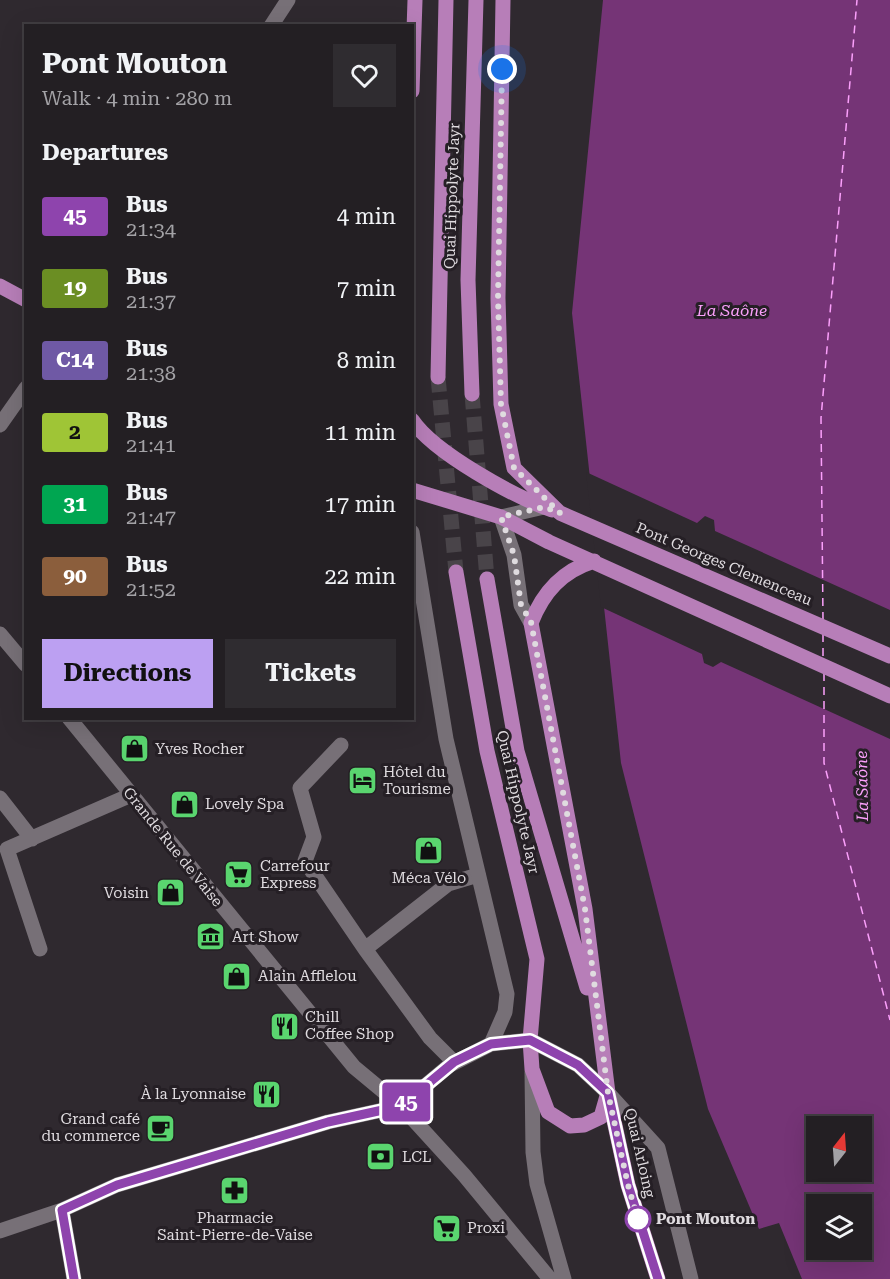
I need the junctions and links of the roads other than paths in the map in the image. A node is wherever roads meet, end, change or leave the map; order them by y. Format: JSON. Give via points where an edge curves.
{"nodes":[{"id":1,"x":288,"y":0,"type":"edge"},
{"id":2,"x":415,"y":0,"type":"edge"},
{"id":3,"x":446,"y":0,"type":"edge"},
{"id":4,"x":476,"y":0,"type":"edge"},
{"id":5,"x":503,"y":0,"type":"edge"},
{"id":6,"x":272,"y":24,"type":"edge"},
{"id":7,"x":414,"y":30,"type":"edge"},
{"id":8,"x":0,"y":286,"type":"edge"},
{"id":9,"x":24,"y":299,"type":"edge"},
{"id":10,"x":438,"y":377,"type":"tunnel mouth"},
{"id":11,"x":24,"y":391,"type":"edge"},
{"id":12,"x":472,"y":394,"type":"tunnel mouth"},
{"id":13,"x":414,"y":423,"type":"edge"},
{"id":14,"x":0,"y":425,"type":"edge"},
{"id":15,"x":414,"y":491,"type":"edge"},
{"id":16,"x":545,"y":504,"type":"junction"},
{"id":17,"x":501,"y":517,"type":"junction"},
{"id":18,"x":414,"y":540,"type":"edge"},
{"id":19,"x":594,"y":561,"type":"junction"},
{"id":20,"x":456,"y":572,"type":"tunnel mouth"},
{"id":21,"x":487,"y":579,"type":"tunnel mouth"},
{"id":22,"x":531,"y":622,"type":"junction"},
{"id":23,"x":0,"y":634,"type":"edge"},
{"id":24,"x":890,"y":656,"type":"edge"},
{"id":25,"x":24,"y":663,"type":"edge"},
{"id":26,"x":890,"y":696,"type":"edge"},
{"id":27,"x":71,"y":720,"type":"edge"},
{"id":28,"x":341,"y":745,"type":"dead end"},
{"id":29,"x":131,"y":795,"type":"junction"},
{"id":30,"x":0,"y":798,"type":"edge"},
{"id":31,"x":32,"y":839,"type":"junction"},
{"id":32,"x":478,"y":875,"type":"junction"},
{"id":33,"x":40,"y":949,"type":"dead end"},
{"id":34,"x":365,"y":949,"type":"junction"},
{"id":35,"x":600,"y":1032,"type":"junction"},
{"id":36,"x":530,"y":1040,"type":"junction"},
{"id":37,"x":491,"y":1044,"type":"junction"},
{"id":38,"x":454,"y":1062,"type":"junction"},
{"id":39,"x":532,"y":1069,"type":"junction"},
{"id":40,"x":608,"y":1093,"type":"junction"},
{"id":41,"x":401,"y":1106,"type":"junction"},
{"id":42,"x":62,"y":1210,"type":"junction"},
{"id":43,"x":0,"y":1232,"type":"edge"},
{"id":44,"x":74,"y":1279,"type":"edge"},
{"id":45,"x":550,"y":1279,"type":"edge"},
{"id":46,"x":564,"y":1279,"type":"edge"},
{"id":47,"x":658,"y":1279,"type":"edge"},
{"id":48,"x":691,"y":1279,"type":"edge"}],
"edges":[{"from":1,"to":6,"type":"street"},
{"from":2,"to":7,"type":"main road"},
{"from":3,"to":10,"type":"main road","name":"Quai Hippolyte Jayr"},
{"from":4,"to":12,"type":"main road","name":"Quai Hippolyte Jayr","via":[[468,280]]},
{"from":5,"to":16,"type":"main road","name":"Pont Georges Clemenceau","via":[[498,298],[501,404],[514,468]]},
{"from":8,"to":9,"type":"main road"},
{"from":11,"to":14,"type":"street"},
{"from":13,"to":16,"type":"main road","via":[[442,448],[487,478]]},
{"from":15,"to":17,"type":"main road"},
{"from":16,"to":17,"type":"street"},
{"from":16,"to":24,"type":"main road","name":"Pont Georges Clemenceau"},
{"from":17,"to":19,"type":"main road"},
{"from":17,"to":22,"type":"street","via":[[514,555],[521,605]]},
{"from":18,"to":32,"type":"street","via":[[446,739]]},
{"from":19,"to":22,"type":"main road","via":[[578,566],[555,584],[542,597]]},
{"from":19,"to":26,"type":"main road"},
{"from":20,"to":36,"type":"main road","name":"Quai Hippolyte Jayr","via":[[487,751],[537,959]]},
{"from":21,"to":35,"type":"main road","name":"Quai Hippolyte Jayr","via":[[517,751]]},
{"from":22,"to":35,"type":"main road","via":[[585,909]]},
{"from":23,"to":25,"type":"street"},
{"from":27,"to":29,"type":"street","name":"Grande Rue de Vaise"},
{"from":28,"to":34,"type":"street","via":[[300,788],[314,837],[305,861]]},
{"from":29,"to":31,"type":"street"},
{"from":29,"to":41,"type":"street","name":"Grande Rue de Vaise","via":[[354,1067]]},
{"from":30,"to":31,"type":"street"},
{"from":31,"to":33,"type":"street","via":[[7,849]]},
{"from":32,"to":34,"type":"street","via":[[448,884]]},
{"from":32,"to":37,"type":"street","via":[[507,994],[505,1012]]},
{"from":34,"to":38,"type":"street","via":[[425,1032]]},
{"from":35,"to":40,"type":"main road","name":"Quai Arloing"},
{"from":36,"to":37,"type":"street"},
{"from":36,"to":39,"type":"main road","name":"Quai Hippolyte Jayr"},
{"from":36,"to":40,"type":"street","via":[[578,1065]]},
{"from":37,"to":38,"type":"street"},
{"from":38,"to":41,"type":"street"},
{"from":39,"to":40,"type":"main road","name":"Quai Hippolyte Jayr","via":[[548,1112],[570,1126],[601,1118]]},
{"from":39,"to":46,"type":"street","via":[[537,1184]]},
{"from":40,"to":47,"type":"main road","name":"Quai Arloing","via":[[628,1185]]},
{"from":40,"to":48,"type":"street","via":[[658,1148]]},
{"from":41,"to":42,"type":"street","via":[[328,1122],[128,1181]]},
{"from":41,"to":45,"type":"street"},
{"from":42,"to":43,"type":"street"},
{"from":42,"to":44,"type":"street"}]}
